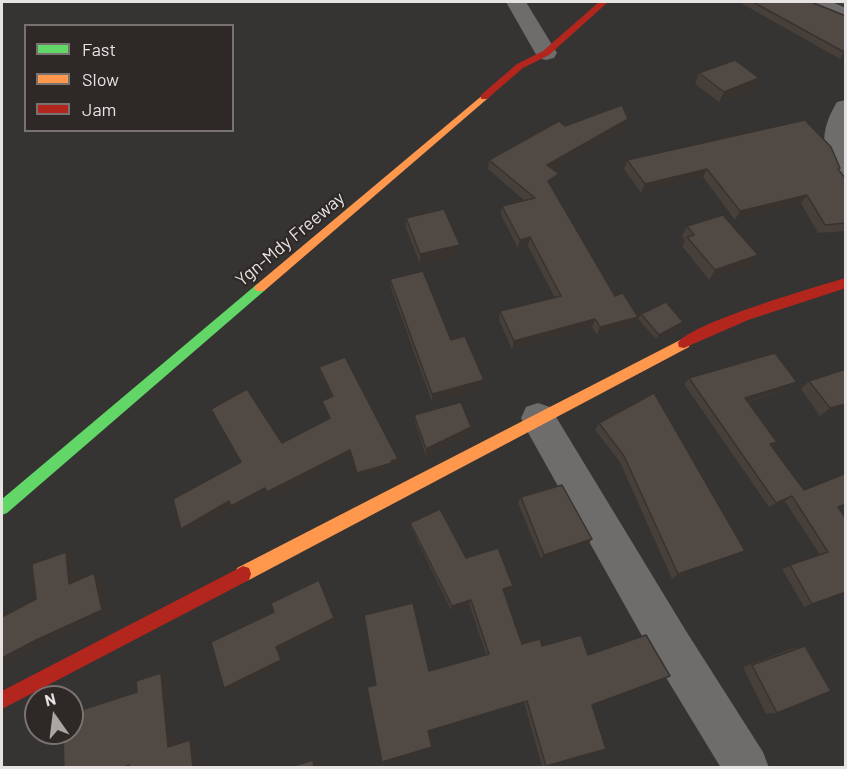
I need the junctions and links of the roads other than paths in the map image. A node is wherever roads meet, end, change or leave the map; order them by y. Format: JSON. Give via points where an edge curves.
{"nodes":[{"id":1,"x":516,"y":2,"type":"edge"},
{"id":2,"x":604,"y":2,"type":"edge"},
{"id":3,"x":816,"y":2,"type":"edge"},
{"id":4,"x":846,"y":16,"type":"edge"},
{"id":5,"x":546,"y":53,"type":"junction"},
{"id":6,"x":846,"y":108,"type":"edge"},
{"id":7,"x":846,"y":172,"type":"edge"},
{"id":8,"x":846,"y":283,"type":"edge"},
{"id":9,"x":538,"y":418,"type":"junction"},
{"id":10,"x":2,"y":508,"type":"edge"},
{"id":11,"x":2,"y":700,"type":"edge"},
{"id":12,"x":747,"y":768,"type":"edge"}],
"edges":[{"from":1,"to":5,"type":"street"},
{"from":2,"to":5,"type":"main road","name":"Ygn-Mdy Freeway"},
{"from":3,"to":4,"type":"street"},
{"from":5,"to":10,"type":"main road","name":"Ygn-Mdy Freeway","via":[[520,66]]},
{"from":6,"to":7,"type":"street","via":[[835,131],[834,151]]},
{"from":8,"to":9,"type":"main road","via":[[719,324]]},
{"from":9,"to":11,"type":"main road"},
{"from":9,"to":12,"type":"street"}]}
